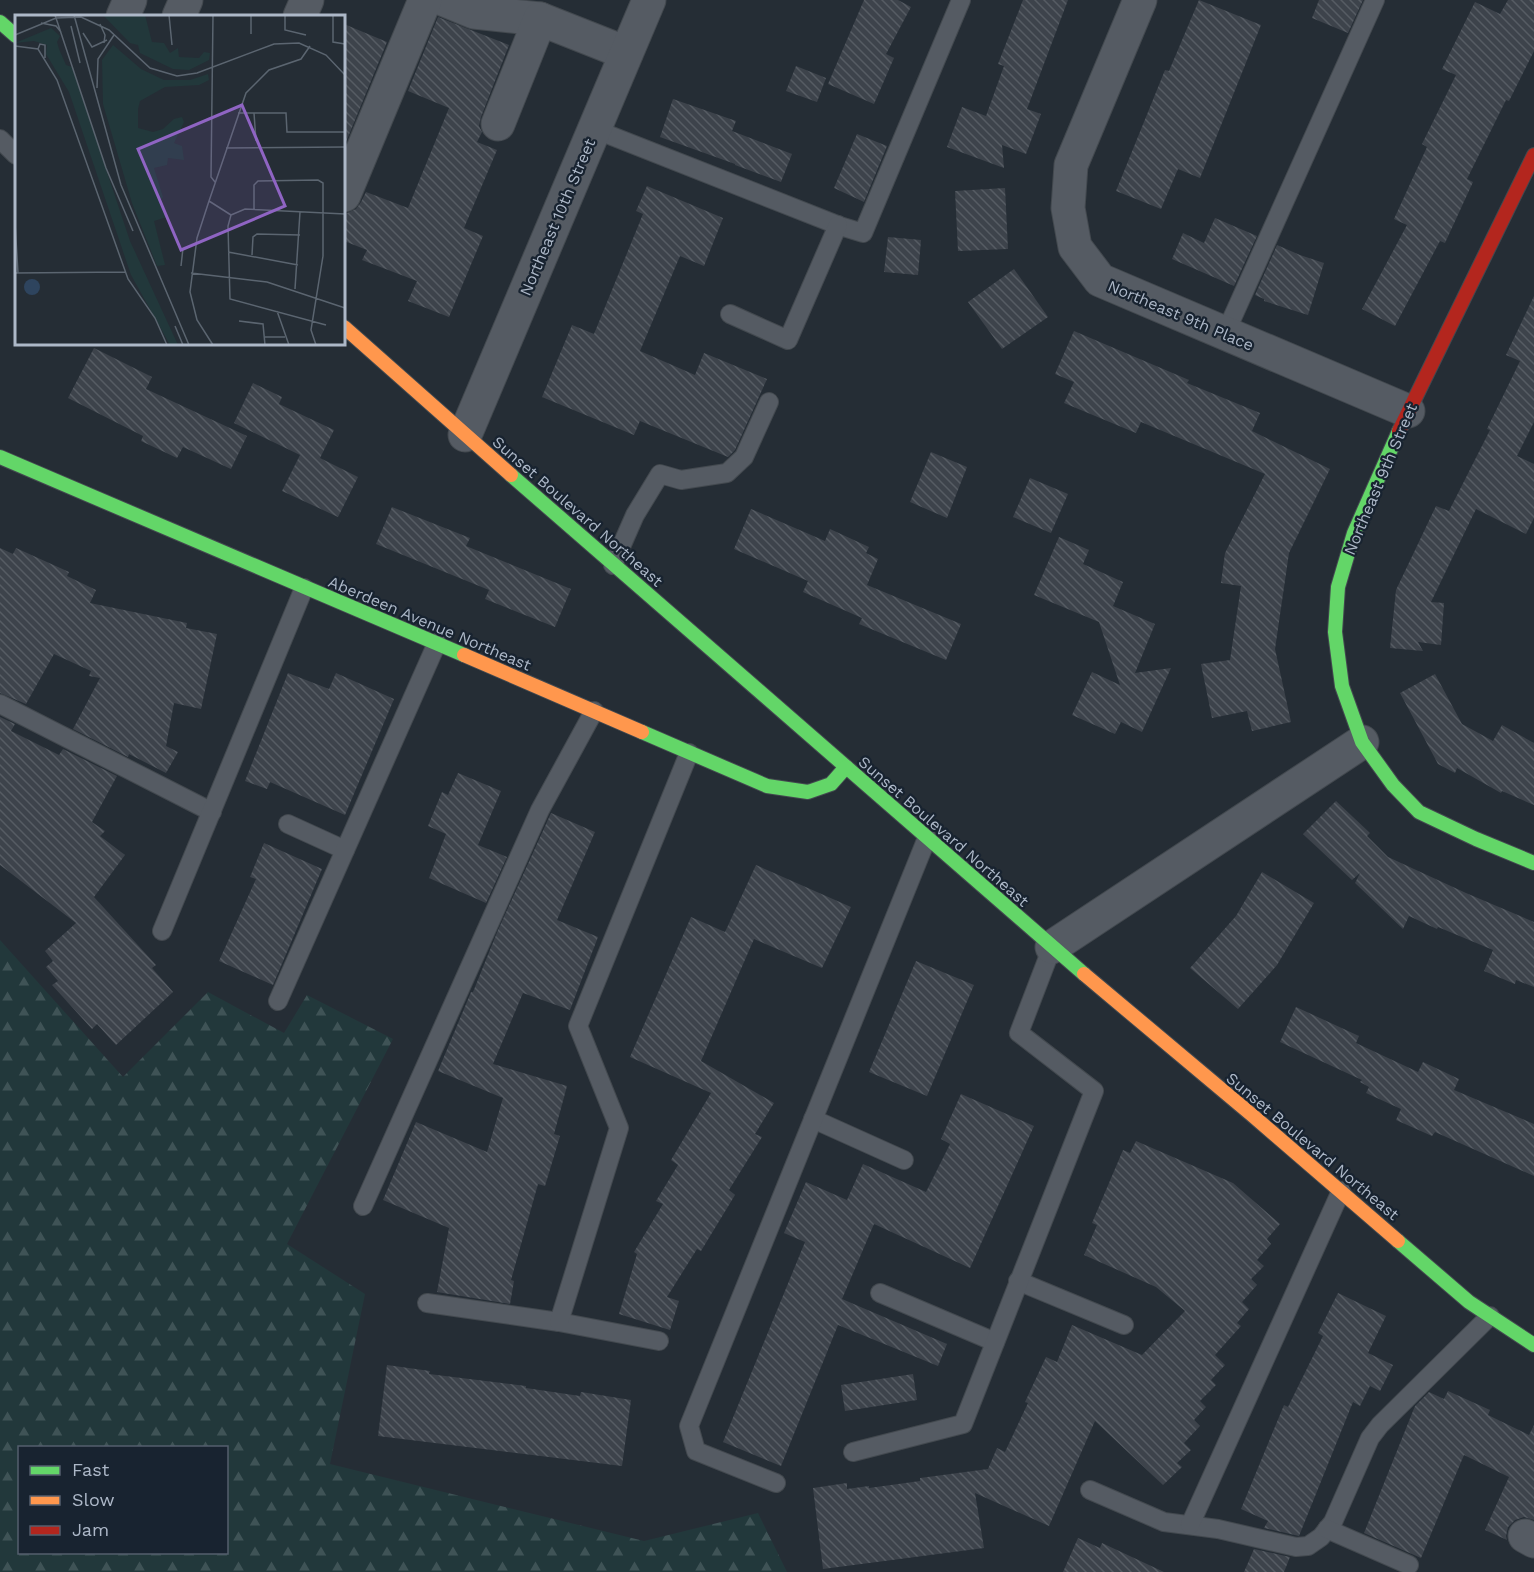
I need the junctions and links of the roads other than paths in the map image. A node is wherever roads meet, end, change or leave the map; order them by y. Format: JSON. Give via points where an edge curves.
{"nodes":[{"id":1,"x":130,"y":0,"type":"edge"},
{"id":2,"x":186,"y":0,"type":"edge"},
{"id":3,"x":307,"y":0,"type":"edge"},
{"id":4,"x":425,"y":0,"type":"edge"},
{"id":5,"x":444,"y":0,"type":"edge"},
{"id":6,"x":649,"y":0,"type":"edge"},
{"id":7,"x":961,"y":0,"type":"edge"},
{"id":8,"x":1140,"y":0,"type":"edge"},
{"id":9,"x":1376,"y":0,"type":"edge"},
{"id":10,"x":123,"y":15,"type":"edge"},
{"id":11,"x":179,"y":15,"type":"edge"},
{"id":12,"x":300,"y":15,"type":"edge"},
{"id":13,"x":540,"y":19,"type":"junction"},
{"id":14,"x":0,"y":22,"type":"edge"},
{"id":15,"x":15,"y":35,"type":"edge"},
{"id":16,"x":626,"y":53,"type":"junction"},
{"id":17,"x":498,"y":124,"type":"dead end"},
{"id":18,"x":594,"y":129,"type":"junction"},
{"id":19,"x":0,"y":139,"type":"edge"},
{"id":20,"x":15,"y":154,"type":"edge"},
{"id":21,"x":1534,"y":155,"type":"edge"},
{"id":22,"x":345,"y":193,"type":"edge"},
{"id":23,"x":838,"y":225,"type":"junction"},
{"id":24,"x":730,"y":314,"type":"dead end"},
{"id":25,"x":345,"y":328,"type":"edge"},
{"id":26,"x":1225,"y":334,"type":"junction"},
{"id":27,"x":769,"y":402,"type":"dead end"},
{"id":28,"x":1408,"y":411,"type":"junction"},
{"id":29,"x":465,"y":435,"type":"junction"},
{"id":30,"x":0,"y":457,"type":"edge"},
{"id":31,"x":613,"y":565,"type":"junction"},
{"id":32,"x":304,"y":588,"type":"junction"},
{"id":33,"x":437,"y":643,"type":"junction"},
{"id":34,"x":0,"y":704,"type":"edge"},
{"id":35,"x":594,"y":711,"type":"junction"},
{"id":36,"x":1362,"y":742,"type":"junction"},
{"id":37,"x":689,"y":753,"type":"junction"},
{"id":38,"x":846,"y":767,"type":"junction"},
{"id":39,"x":212,"y":812,"type":"junction"},
{"id":40,"x":288,"y":824,"type":"dead end"},
{"id":41,"x":927,"y":838,"type":"junction"},
{"id":42,"x":345,"y":850,"type":"junction"},
{"id":43,"x":1534,"y":863,"type":"edge"},
{"id":44,"x":162,"y":931,"type":"dead end"},
{"id":45,"x":1052,"y":947,"type":"junction"},
{"id":46,"x":278,"y":1001,"type":"dead end"},
{"id":47,"x":813,"y":1119,"type":"junction"},
{"id":48,"x":904,"y":1160,"type":"dead end"},
{"id":49,"x":1341,"y":1191,"type":"junction"},
{"id":50,"x":363,"y":1206,"type":"dead end"},
{"id":51,"x":1018,"y":1281,"type":"junction"},
{"id":52,"x":880,"y":1293,"type":"dead end"},
{"id":53,"x":428,"y":1303,"type":"dead end"},
{"id":54,"x":1490,"y":1316,"type":"junction"},
{"id":55,"x":559,"y":1323,"type":"junction"},
{"id":56,"x":1124,"y":1325,"type":"dead end"},
{"id":57,"x":658,"y":1341,"type":"dead end"},
{"id":58,"x":995,"y":1342,"type":"junction"},
{"id":59,"x":1534,"y":1345,"type":"edge"},
{"id":60,"x":853,"y":1452,"type":"dead end"},
{"id":61,"x":776,"y":1483,"type":"dead end"},
{"id":62,"x":1090,"y":1490,"type":"dead end"},
{"id":63,"x":1190,"y":1525,"type":"junction"},
{"id":64,"x":1327,"y":1529,"type":"junction"},
{"id":65,"x":1409,"y":1564,"type":"dead end"}],
"edges":[{"from":1,"to":10,"type":"street"},
{"from":2,"to":11,"type":"street"},
{"from":3,"to":12,"type":"street"},
{"from":4,"to":22,"type":"street"},
{"from":5,"to":13,"type":"street","via":[[474,12]]},
{"from":6,"to":16,"type":"street","name":"Northeast 10th Street"},
{"from":7,"to":23,"type":"lane","via":[[863,233]]},
{"from":8,"to":26,"type":"street","name":"Northeast 9th Place","via":[[1071,165],[1068,208],[1075,247],[1100,280]]},
{"from":9,"to":26,"type":"lane"},
{"from":13,"to":16,"type":"street"},
{"from":13,"to":17,"type":"street"},
{"from":14,"to":15,"type":"street"},
{"from":16,"to":18,"type":"street","name":"Northeast 10th Street"},
{"from":18,"to":23,"type":"lane"},
{"from":18,"to":29,"type":"street","name":"Northeast 10th Street"},
{"from":19,"to":20,"type":"lane"},
{"from":21,"to":28,"type":"street","name":"Northeast 9th Street"},
{"from":23,"to":24,"type":"lane","via":[[788,340]]},
{"from":25,"to":29,"type":"street","name":"Sunset Boulevard Northeast"},
{"from":26,"to":28,"type":"street","name":"Northeast 9th Place"},
{"from":27,"to":31,"type":"lane","via":[[744,457],[727,473],[681,480],[660,474],[635,515]]},
{"from":28,"to":36,"type":"street","name":"Northeast 9th Street","via":[[1354,532],[1338,587],[1335,632],[1342,687]]},
{"from":29,"to":31,"type":"street","name":"Sunset Boulevard Northeast"},
{"from":30,"to":32,"type":"street","name":"Aberdeen Avenue Northeast"},
{"from":31,"to":38,"type":"street","name":"Sunset Boulevard Northeast"},
{"from":32,"to":33,"type":"street","name":"Aberdeen Avenue Northeast"},
{"from":32,"to":39,"type":"lane"},
{"from":33,"to":35,"type":"street","name":"Aberdeen Avenue Northeast"},
{"from":33,"to":42,"type":"lane"},
{"from":34,"to":39,"type":"lane"},
{"from":35,"to":37,"type":"street","name":"Aberdeen Avenue Northeast"},
{"from":35,"to":50,"type":"lane","via":[[540,810]]},
{"from":36,"to":43,"type":"street","via":[[1419,812]]},
{"from":36,"to":45,"type":"street"},
{"from":37,"to":38,"type":"street","name":"Aberdeen Avenue Northeast","via":[[767,786],[808,792],[831,784]]},
{"from":37,"to":55,"type":"lane","via":[[578,1026],[619,1128]]},
{"from":38,"to":41,"type":"street","name":"Sunset Boulevard Northeast"},
{"from":39,"to":44,"type":"lane"},
{"from":40,"to":42,"type":"lane"},
{"from":41,"to":45,"type":"street","name":"Sunset Boulevard Northeast"},
{"from":41,"to":47,"type":"lane"},
{"from":42,"to":46,"type":"lane"},
{"from":45,"to":49,"type":"street","name":"Sunset Boulevard Northeast"},
{"from":45,"to":51,"type":"lane","via":[[1019,1033],[1094,1091]]},
{"from":47,"to":48,"type":"lane"},
{"from":47,"to":61,"type":"lane","via":[[689,1426],[696,1450]]},
{"from":49,"to":54,"type":"street","name":"Sunset Boulevard Northeast"},
{"from":49,"to":63,"type":"lane"},
{"from":51,"to":56,"type":"lane"},
{"from":51,"to":58,"type":"lane"},
{"from":52,"to":58,"type":"lane"},
{"from":53,"to":55,"type":"lane"},
{"from":54,"to":59,"type":"street","name":"Sunset Boulevard Northeast"},
{"from":54,"to":64,"type":"lane","via":[[1370,1438]]},
{"from":55,"to":57,"type":"lane"},
{"from":58,"to":60,"type":"lane","via":[[963,1424]]},
{"from":62,"to":63,"type":"lane","via":[[1164,1522]]},
{"from":63,"to":64,"type":"lane","via":[[1296,1546],[1308,1546]]},
{"from":64,"to":65,"type":"lane"}]}
